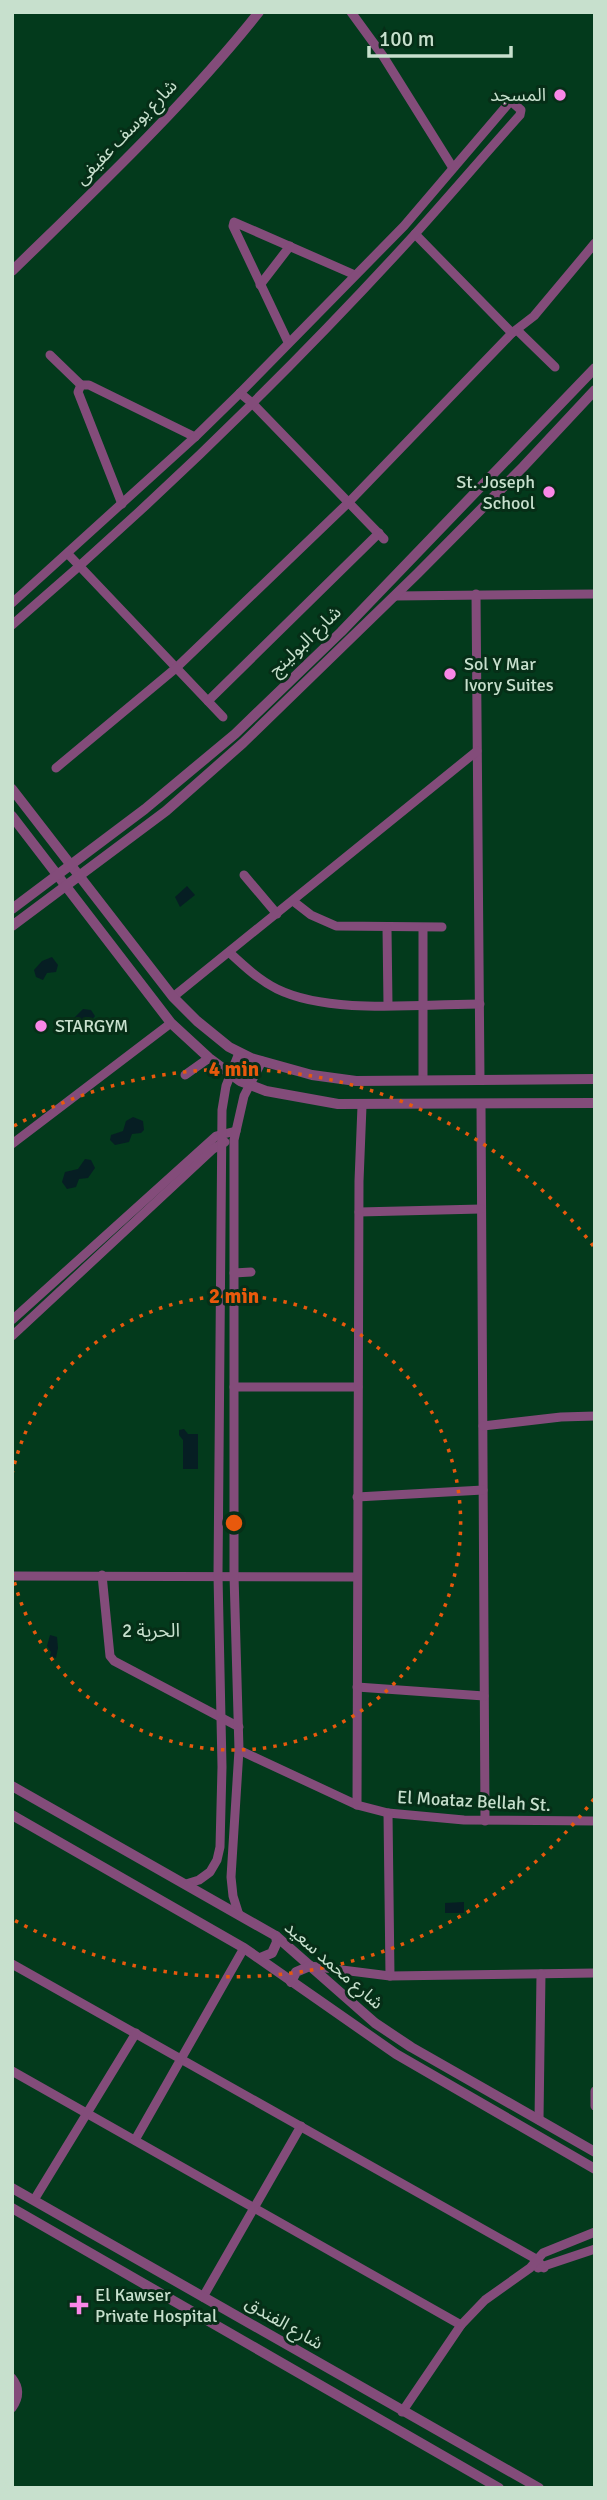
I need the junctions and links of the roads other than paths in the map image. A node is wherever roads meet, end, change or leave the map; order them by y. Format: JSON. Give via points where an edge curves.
{"nodes":[{"id":1,"x":259,"y":12,"type":"edge"},
{"id":2,"x":351,"y":12,"type":"edge"},
{"id":3,"x":453,"y":168,"type":"junction"},
{"id":4,"x":415,"y":234,"type":"junction"},
{"id":5,"x":595,"y":243,"type":"edge"},
{"id":6,"x":290,"y":246,"type":"junction"},
{"id":7,"x":12,"y":271,"type":"edge"},
{"id":8,"x":355,"y":275,"type":"junction"},
{"id":9,"x":261,"y":285,"type":"junction"},
{"id":10,"x":514,"y":331,"type":"junction"},
{"id":11,"x":288,"y":342,"type":"junction"},
{"id":12,"x":50,"y":355,"type":"dead end"},
{"id":13,"x":555,"y":367,"type":"dead end"},
{"id":14,"x":595,"y":368,"type":"edge"},
{"id":15,"x":81,"y":385,"type":"junction"},
{"id":16,"x":595,"y":390,"type":"edge"},
{"id":17,"x":240,"y":393,"type":"junction"},
{"id":18,"x":252,"y":403,"type":"junction"},
{"id":19,"x":195,"y":438,"type":"junction"},
{"id":20,"x":349,"y":502,"type":"junction"},
{"id":21,"x":122,"y":504,"type":"junction"},
{"id":22,"x":68,"y":554,"type":"junction"},
{"id":23,"x":408,"y":563,"type":"junction"},
{"id":24,"x":80,"y":567,"type":"junction"},
{"id":25,"x":418,"y":573,"type":"junction"},
{"id":26,"x":476,"y":594,"type":"junction"},
{"id":27,"x":595,"y":594,"type":"edge"},
{"id":28,"x":395,"y":596,"type":"junction"},
{"id":29,"x":12,"y":603,"type":"edge"},
{"id":30,"x":12,"y":625,"type":"edge"},
{"id":31,"x":176,"y":668,"type":"junction"},
{"id":32,"x":208,"y":701,"type":"junction"},
{"id":33,"x":223,"y":717,"type":"dead end"},
{"id":34,"x":235,"y":734,"type":"junction"},
{"id":35,"x":243,"y":743,"type":"junction"},
{"id":36,"x":477,"y":751,"type":"junction"},
{"id":37,"x":56,"y":768,"type":"dead end"},
{"id":38,"x":12,"y":789,"type":"edge"},
{"id":39,"x":12,"y":816,"type":"edge"},
{"id":40,"x":71,"y":866,"type":"junction"},
{"id":41,"x":58,"y":875,"type":"junction"},
{"id":42,"x":244,"y":875,"type":"dead end"},
{"id":43,"x":81,"y":877,"type":"junction"},
{"id":44,"x":67,"y":887,"type":"junction"},
{"id":45,"x":293,"y":901,"type":"junction"},
{"id":46,"x":12,"y":909,"type":"edge"},
{"id":47,"x":276,"y":914,"type":"junction"},
{"id":48,"x":12,"y":926,"type":"edge"},
{"id":49,"x":442,"y":927,"type":"dead end"},
{"id":50,"x":387,"y":928,"type":"junction"},
{"id":51,"x":423,"y":928,"type":"junction"},
{"id":52,"x":230,"y":953,"type":"junction"},
{"id":53,"x":173,"y":997,"type":"junction"},
{"id":54,"x":423,"y":1004,"type":"junction"},
{"id":55,"x":480,"y":1004,"type":"junction"},
{"id":56,"x":388,"y":1005,"type":"junction"},
{"id":57,"x":171,"y":1023,"type":"junction"},
{"id":58,"x":239,"y":1052,"type":"junction"},
{"id":59,"x":209,"y":1058,"type":"junction"},
{"id":60,"x":262,"y":1061,"type":"junction"},
{"id":61,"x":185,"y":1074,"type":"dead end"},
{"id":62,"x":230,"y":1074,"type":"junction"},
{"id":63,"x":595,"y":1079,"type":"edge"},
{"id":64,"x":423,"y":1080,"type":"junction"},
{"id":65,"x":480,"y":1080,"type":"junction"},
{"id":66,"x":249,"y":1084,"type":"junction"},
{"id":67,"x":595,"y":1103,"type":"edge"},
{"id":68,"x":481,"y":1104,"type":"junction"},
{"id":69,"x":362,"y":1106,"type":"junction"},
{"id":70,"x":235,"y":1136,"type":"junction"},
{"id":71,"x":222,"y":1138,"type":"junction"},
{"id":72,"x":12,"y":1144,"type":"edge"},
{"id":73,"x":481,"y":1209,"type":"junction"},
{"id":74,"x":359,"y":1212,"type":"junction"},
{"id":75,"x":83,"y":1256,"type":"junction"},
{"id":76,"x":91,"y":1263,"type":"junction"},
{"id":77,"x":251,"y":1272,"type":"dead end"},
{"id":78,"x":234,"y":1273,"type":"junction"},
{"id":79,"x":12,"y":1320,"type":"edge"},
{"id":80,"x":12,"y":1336,"type":"edge"},
{"id":81,"x":234,"y":1387,"type":"junction"},
{"id":82,"x":358,"y":1387,"type":"junction"},
{"id":83,"x":595,"y":1416,"type":"edge"},
{"id":84,"x":483,"y":1426,"type":"junction"},
{"id":85,"x":483,"y":1490,"type":"junction"},
{"id":86,"x":357,"y":1497,"type":"junction"},
{"id":87,"x":218,"y":1575,"type":"junction"},
{"id":88,"x":234,"y":1575,"type":"junction"},
{"id":89,"x":12,"y":1576,"type":"edge"},
{"id":90,"x":103,"y":1576,"type":"junction"},
{"id":91,"x":357,"y":1577,"type":"junction"},
{"id":92,"x":357,"y":1687,"type":"junction"},
{"id":93,"x":484,"y":1696,"type":"junction"},
{"id":94,"x":222,"y":1719,"type":"junction"},
{"id":95,"x":239,"y":1727,"type":"junction"},
{"id":96,"x":239,"y":1750,"type":"junction"},
{"id":97,"x":222,"y":1767,"type":"junction"},
{"id":98,"x":238,"y":1770,"type":"junction"},
{"id":99,"x":12,"y":1786,"type":"edge"},
{"id":100,"x":357,"y":1805,"type":"junction"},
{"id":101,"x":388,"y":1813,"type":"junction"},
{"id":102,"x":12,"y":1815,"type":"edge"},
{"id":103,"x":485,"y":1821,"type":"junction"},
{"id":104,"x":595,"y":1821,"type":"edge"},
{"id":105,"x":186,"y":1884,"type":"junction"},
{"id":106,"x":239,"y":1915,"type":"junction"},
{"id":107,"x":276,"y":1936,"type":"junction"},
{"id":108,"x":244,"y":1948,"type":"junction"},
{"id":109,"x":260,"y":1958,"type":"junction"},
{"id":110,"x":12,"y":1964,"type":"edge"},
{"id":111,"x":310,"y":1966,"type":"junction"},
{"id":112,"x":595,"y":1973,"type":"edge"},
{"id":113,"x":541,"y":1974,"type":"junction"},
{"id":114,"x":390,"y":1976,"type":"junction"},
{"id":115,"x":291,"y":1982,"type":"junction"},
{"id":116,"x":136,"y":2033,"type":"junction"},
{"id":117,"x":181,"y":2059,"type":"junction"},
{"id":118,"x":12,"y":2071,"type":"edge"},
{"id":119,"x":595,"y":2091,"type":"edge"},
{"id":120,"x":595,"y":2106,"type":"edge"},
{"id":121,"x":88,"y":2114,"type":"junction"},
{"id":122,"x":539,"y":2120,"type":"junction"},
{"id":123,"x":301,"y":2126,"type":"junction"},
{"id":124,"x":135,"y":2140,"type":"junction"},
{"id":125,"x":595,"y":2152,"type":"edge"},
{"id":126,"x":595,"y":2169,"type":"edge"},
{"id":127,"x":12,"y":2188,"type":"edge"},
{"id":128,"x":34,"y":2200,"type":"junction"},
{"id":129,"x":12,"y":2208,"type":"edge"},
{"id":130,"x":254,"y":2208,"type":"junction"},
{"id":131,"x":595,"y":2232,"type":"edge"},
{"id":132,"x":595,"y":2249,"type":"edge"},
{"id":133,"x":533,"y":2264,"type":"junction"},
{"id":134,"x":203,"y":2297,"type":"junction"},
{"id":135,"x":461,"y":2325,"type":"junction"},
{"id":136,"x":261,"y":2330,"type":"junction"},
{"id":137,"x":252,"y":2346,"type":"junction"},
{"id":138,"x":12,"y":2378,"type":"edge"},
{"id":139,"x":12,"y":2408,"type":"edge"},
{"id":140,"x":402,"y":2412,"type":"junction"},
{"id":141,"x":499,"y":2488,"type":"edge"},
{"id":142,"x":539,"y":2488,"type":"edge"}],
"edges":[{"from":1,"to":7,"type":"street","name":"شارع يوسف عفيفى","via":[[137,148]]},
{"from":2,"to":3,"type":"street"},
{"from":3,"to":4,"type":"street","via":[[509,103],[521,110]]},
{"from":3,"to":8,"type":"street"},
{"from":4,"to":10,"type":"street"},
{"from":4,"to":18,"type":"street"},
{"from":5,"to":10,"type":"street","via":[[534,316]]},
{"from":6,"to":8,"type":"street"},
{"from":6,"to":9,"type":"street"},
{"from":6,"to":9,"type":"street","via":[[233,222]]},
{"from":8,"to":11,"type":"street"},
{"from":9,"to":11,"type":"street"},
{"from":10,"to":13,"type":"street"},
{"from":10,"to":20,"type":"street"},
{"from":11,"to":17,"type":"street"},
{"from":12,"to":15,"type":"street"},
{"from":14,"to":23,"type":"street","name":"شارع البولينج"},
{"from":15,"to":19,"type":"street"},
{"from":15,"to":21,"type":"street","via":[[78,392]]},
{"from":16,"to":25,"type":"street","name":"شارع البولينج"},
{"from":17,"to":18,"type":"street"},
{"from":17,"to":19,"type":"street"},
{"from":18,"to":20,"type":"street"},
{"from":18,"to":24,"type":"street"},
{"from":19,"to":21,"type":"street"},
{"from":20,"to":31,"type":"street"},
{"from":20,"to":32,"type":"street","via":[[382,536]]},
{"from":21,"to":22,"type":"street"},
{"from":22,"to":24,"type":"street"},
{"from":22,"to":29,"type":"street"},
{"from":23,"to":25,"type":"street"},
{"from":23,"to":34,"type":"street","name":"شارع البولينج"},
{"from":24,"to":30,"type":"street"},
{"from":24,"to":31,"type":"street"},
{"from":25,"to":28,"type":"street","name":"شارع البولينج"},
{"from":26,"to":27,"type":"street"},
{"from":26,"to":28,"type":"street"},
{"from":26,"to":36,"type":"street"},
{"from":28,"to":35,"type":"street","name":"شارع البولينج"},
{"from":31,"to":32,"type":"street"},
{"from":31,"to":37,"type":"street"},
{"from":32,"to":33,"type":"street"},
{"from":34,"to":35,"type":"street"},
{"from":34,"to":40,"type":"street","name":"شارع البولينج"},
{"from":35,"to":43,"type":"street","name":"شارع البولينج"},
{"from":36,"to":45,"type":"street"},
{"from":36,"to":55,"type":"street"},
{"from":38,"to":40,"type":"street"},
{"from":39,"to":41,"type":"street"},
{"from":40,"to":41,"type":"street","name":"شارع البولينج"},
{"from":40,"to":43,"type":"street"},
{"from":41,"to":44,"type":"street"},
{"from":41,"to":46,"type":"street","name":"شارع البولينج"},
{"from":42,"to":47,"type":"street"},
{"from":43,"to":44,"type":"street","name":"شارع البولينج"},
{"from":43,"to":53,"type":"street"},
{"from":44,"to":48,"type":"street","name":"شارع البولينج"},
{"from":44,"to":57,"type":"street"},
{"from":45,"to":47,"type":"street"},
{"from":45,"to":50,"type":"street","via":[[320,921],[336,926]]},
{"from":47,"to":52,"type":"street"},
{"from":49,"to":51,"type":"street"},
{"from":50,"to":51,"type":"street"},
{"from":50,"to":56,"type":"street"},
{"from":51,"to":54,"type":"street"},
{"from":52,"to":53,"type":"street"},
{"from":52,"to":56,"type":"street","via":[[277,989],[308,1000]]},
{"from":53,"to":58,"type":"street"},
{"from":54,"to":55,"type":"street"},
{"from":54,"to":56,"type":"street"},
{"from":54,"to":64,"type":"street"},
{"from":55,"to":65,"type":"street"},
{"from":57,"to":59,"type":"street"},
{"from":57,"to":72,"type":"street"},
{"from":58,"to":60,"type":"street"},
{"from":58,"to":62,"type":"street"},
{"from":59,"to":61,"type":"street"},
{"from":59,"to":62,"type":"street"},
{"from":60,"to":64,"type":"street","via":[[356,1081]]},
{"from":60,"to":66,"type":"street"},
{"from":62,"to":66,"type":"street"},
{"from":62,"to":71,"type":"street"},
{"from":63,"to":65,"type":"street"},
{"from":64,"to":65,"type":"street"},
{"from":66,"to":69,"type":"street","via":[[305,1099]]},
{"from":66,"to":70,"type":"street"},
{"from":67,"to":68,"type":"street"},
{"from":68,"to":69,"type":"street"},
{"from":68,"to":73,"type":"street"},
{"from":69,"to":74,"type":"street"},
{"from":70,"to":71,"type":"street"},
{"from":70,"to":78,"type":"street"},
{"from":71,"to":75,"type":"street","via":[[216,1136]]},
{"from":71,"to":76,"type":"street"},
{"from":71,"to":87,"type":"street"},
{"from":73,"to":74,"type":"street"},
{"from":73,"to":84,"type":"street"},
{"from":74,"to":82,"type":"street"},
{"from":75,"to":76,"type":"street"},
{"from":75,"to":79,"type":"street"},
{"from":76,"to":80,"type":"street"},
{"from":77,"to":78,"type":"street"},
{"from":78,"to":81,"type":"street"},
{"from":81,"to":82,"type":"street"},
{"from":81,"to":88,"type":"street"},
{"from":82,"to":86,"type":"street"},
{"from":83,"to":84,"type":"street"},
{"from":84,"to":85,"type":"street"},
{"from":85,"to":86,"type":"street"},
{"from":85,"to":93,"type":"street"},
{"from":86,"to":91,"type":"street"},
{"from":87,"to":88,"type":"street"},
{"from":87,"to":90,"type":"street"},
{"from":87,"to":94,"type":"street"},
{"from":88,"to":91,"type":"street"},
{"from":88,"to":95,"type":"street"},
{"from":89,"to":90,"type":"street"},
{"from":90,"to":94,"type":"street","via":[[114,1661]]},
{"from":91,"to":92,"type":"street"},
{"from":92,"to":93,"type":"street"},
{"from":92,"to":100,"type":"street"},
{"from":93,"to":103,"type":"street"},
{"from":94,"to":95,"type":"street"},
{"from":94,"to":97,"type":"street"},
{"from":95,"to":96,"type":"street"},
{"from":96,"to":98,"type":"street"},
{"from":96,"to":100,"type":"street","name":"El Moataz Bellah St."},
{"from":97,"to":98,"type":"street"},
{"from":97,"to":105,"type":"street","via":[[217,1860],[205,1877]]},
{"from":98,"to":106,"type":"street","via":[[231,1877]]},
{"from":99,"to":105,"type":"street","name":"شارع محمد سعيد"},
{"from":100,"to":101,"type":"street","name":"El Moataz Bellah St."},
{"from":101,"to":103,"type":"street","name":"El Moataz Bellah St."},
{"from":101,"to":114,"type":"street"},
{"from":102,"to":108,"type":"street","name":"شارع محمد سعيد"},
{"from":103,"to":104,"type":"street","name":"El Moataz Bellah St."},
{"from":105,"to":106,"type":"street","name":"شارع محمد سعيد"},
{"from":106,"to":107,"type":"street","name":"شارع محمد سعيد"},
{"from":107,"to":109,"type":"street","via":[[272,1954]]},
{"from":107,"to":111,"type":"street","name":"شارع محمد سعيد"},
{"from":108,"to":109,"type":"street","name":"شارع محمد سعيد"},
{"from":108,"to":117,"type":"street"},
{"from":109,"to":115,"type":"street","name":"شارع محمد سعيد"},
{"from":110,"to":116,"type":"street"},
{"from":111,"to":114,"type":"street"},
{"from":111,"to":115,"type":"street","via":[[296,1972]]},
{"from":111,"to":122,"type":"street","name":"شارع محمد سعيد","via":[[384,2029]]},
{"from":112,"to":113,"type":"street"},
{"from":113,"to":114,"type":"street"},
{"from":113,"to":122,"type":"street"},
{"from":115,"to":126,"type":"street","name":"شارع محمد سعيد","via":[[396,2054]]},
{"from":116,"to":117,"type":"street"},
{"from":116,"to":121,"type":"street"},
{"from":117,"to":123,"type":"street"},
{"from":117,"to":124,"type":"street"},
{"from":118,"to":121,"type":"street"},
{"from":119,"to":120,"type":"street"},
{"from":121,"to":124,"type":"street"},
{"from":121,"to":128,"type":"street"},
{"from":122,"to":125,"type":"street","name":"شارع محمد سعيد"},
{"from":123,"to":130,"type":"street"},
{"from":123,"to":133,"type":"street"},
{"from":124,"to":130,"type":"street"},
{"from":127,"to":128,"type":"street","name":"شارع الفندق"},
{"from":128,"to":134,"type":"street","name":"شارع الفندق"},
{"from":129,"to":137,"type":"street","name":"شارع الفندق"},
{"from":130,"to":134,"type":"street"},
{"from":130,"to":135,"type":"street"},
{"from":131,"to":133,"type":"street","via":[[552,2249]]},
{"from":132,"to":133,"type":"street","via":[[544,2268]]},
{"from":133,"to":135,"type":"street","via":[[496,2290]]},
{"from":134,"to":136,"type":"street","name":"شارع الفندق"},
{"from":135,"to":140,"type":"street"},
{"from":136,"to":137,"type":"street"},
{"from":136,"to":140,"type":"street","name":"شارع الفندق"},
{"from":137,"to":141,"type":"street","name":"شارع الفندق"},
{"from":138,"to":139,"type":"street","via":[[18,2396]]},
{"from":140,"to":142,"type":"street","name":"شارع الفندق"}]}
